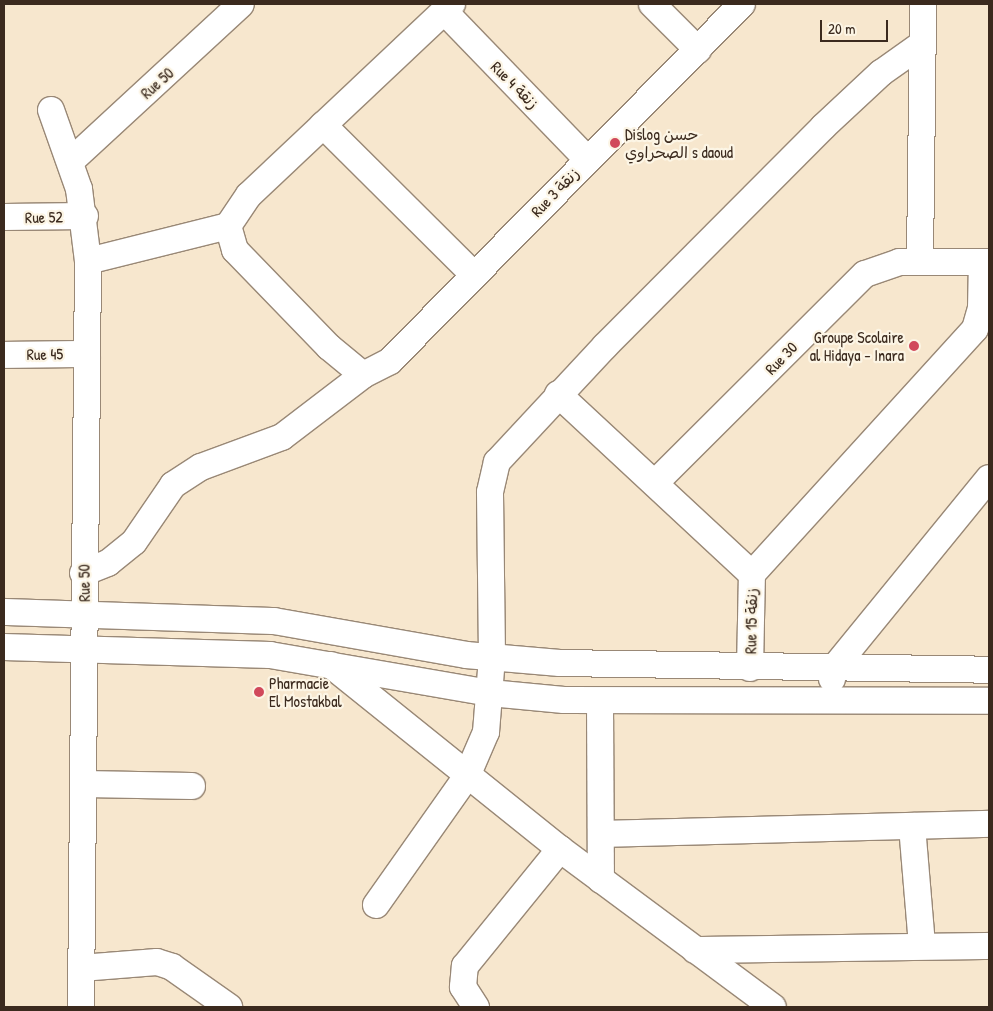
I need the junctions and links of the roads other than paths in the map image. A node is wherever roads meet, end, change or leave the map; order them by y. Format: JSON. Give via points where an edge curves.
{"nodes":[{"id":1,"x":241,"y":4,"type":"edge"},
{"id":2,"x":652,"y":4,"type":"edge"},
{"id":3,"x":742,"y":4,"type":"edge"},
{"id":4,"x":923,"y":4,"type":"edge"},
{"id":5,"x":448,"y":7,"type":"edge"},
{"id":6,"x":922,"y":44,"type":"junction"},
{"id":7,"x":698,"y":50,"type":"junction"},
{"id":8,"x":51,"y":110,"type":"dead end"},
{"id":9,"x":322,"y":125,"type":"junction"},
{"id":10,"x":587,"y":160,"type":"junction"},
{"id":11,"x":71,"y":161,"type":"junction"},
{"id":12,"x":85,"y":216,"type":"junction"},
{"id":13,"x":4,"y":217,"type":"edge"},
{"id":14,"x":228,"y":226,"type":"junction"},
{"id":15,"x":920,"y":260,"type":"junction"},
{"id":16,"x":88,"y":261,"type":"junction"},
{"id":17,"x":985,"y":262,"type":"edge"},
{"id":18,"x":474,"y":274,"type":"junction"},
{"id":19,"x":87,"y":354,"type":"junction"},
{"id":20,"x":4,"y":355,"type":"edge"},
{"id":21,"x":363,"y":375,"type":"junction"},
{"id":22,"x":558,"y":394,"type":"junction"},
{"id":23,"x":989,"y":478,"type":"edge"},
{"id":24,"x":655,"y":483,"type":"junction"},
{"id":25,"x":84,"y":573,"type":"junction"},
{"id":26,"x":752,"y":574,"type":"junction"},
{"id":27,"x":4,"y":612,"type":"edge"},
{"id":28,"x":84,"y":612,"type":"junction"},
{"id":29,"x":4,"y":647,"type":"edge"},
{"id":30,"x":84,"y":647,"type":"junction"},
{"id":31,"x":492,"y":657,"type":"junction"},
{"id":32,"x":330,"y":664,"type":"junction"},
{"id":33,"x":750,"y":668,"type":"junction"},
{"id":34,"x":834,"y":668,"type":"junction"},
{"id":35,"x":989,"y":670,"type":"edge"},
{"id":36,"x":490,"y":693,"type":"junction"},
{"id":37,"x":600,"y":701,"type":"junction"},
{"id":38,"x":829,"y":702,"type":"junction"},
{"id":39,"x":989,"y":702,"type":"edge"},
{"id":40,"x":467,"y":776,"type":"junction"},
{"id":41,"x":84,"y":784,"type":"junction"},
{"id":42,"x":192,"y":786,"type":"dead end"},
{"id":43,"x":989,"y":824,"type":"edge"},
{"id":44,"x":912,"y":826,"type":"junction"},
{"id":45,"x":603,"y":834,"type":"junction"},
{"id":46,"x":560,"y":849,"type":"junction"},
{"id":47,"x":601,"y":880,"type":"junction"},
{"id":48,"x":376,"y":905,"type":"dead end"},
{"id":49,"x":922,"y":944,"type":"junction"},
{"id":50,"x":989,"y":946,"type":"edge"},
{"id":51,"x":695,"y":950,"type":"junction"},
{"id":52,"x":81,"y":968,"type":"junction"},
{"id":53,"x":80,"y":1007,"type":"edge"},
{"id":54,"x":229,"y":1007,"type":"edge"},
{"id":55,"x":476,"y":1007,"type":"edge"},
{"id":56,"x":773,"y":1007,"type":"edge"}],
"edges":[{"from":1,"to":11,"type":"street","name":"Rue 50"},
{"from":2,"to":7,"type":"street"},
{"from":3,"to":7,"type":"street","name":"Rue 3 زنقة"},
{"from":4,"to":6,"type":"street"},
{"from":5,"to":9,"type":"street"},
{"from":5,"to":10,"type":"street","name":"Rue 4 زنقة"},
{"from":6,"to":15,"type":"street"},
{"from":6,"to":22,"type":"street","via":[[846,104]]},
{"from":7,"to":10,"type":"street","name":"Rue 3 زنقة"},
{"from":8,"to":11,"type":"street","name":"Rue 50"},
{"from":9,"to":14,"type":"street","via":[[249,195]]},
{"from":9,"to":18,"type":"street"},
{"from":10,"to":18,"type":"street","name":"Rue 3 زنقة"},
{"from":11,"to":12,"type":"street","name":"Rue 50"},
{"from":12,"to":13,"type":"street","name":"Rue 52"},
{"from":12,"to":16,"type":"street","name":"Rue 50"},
{"from":14,"to":16,"type":"street"},
{"from":14,"to":21,"type":"street","via":[[235,250],[329,347]]},
{"from":15,"to":17,"type":"street","name":"Rue 30"},
{"from":15,"to":24,"type":"street","name":"Rue 30","via":[[886,264],[859,278]]},
{"from":16,"to":19,"type":"street","name":"Rue 50"},
{"from":17,"to":26,"type":"street","via":[[981,308],[972,333]]},
{"from":18,"to":21,"type":"street","name":"Rue 3 زنقة","via":[[390,361]]},
{"from":19,"to":20,"type":"street","name":"Rue 45"},
{"from":19,"to":25,"type":"street","name":"Rue 50"},
{"from":21,"to":25,"type":"street","name":"Rue 3 زنقة","via":[[282,437],[201,467],[172,485],[134,542],[108,563]]},
{"from":22,"to":24,"type":"street"},
{"from":22,"to":31,"type":"street","via":[[502,455],[491,476]]},
{"from":23,"to":34,"type":"street"},
{"from":24,"to":26,"type":"street"},
{"from":25,"to":28,"type":"street","name":"Rue 50"},
{"from":26,"to":33,"type":"street","name":"Rue 15 زنقة"},
{"from":27,"to":28,"type":"street"},
{"from":28,"to":30,"type":"street","name":"Rue 50"},
{"from":28,"to":31,"type":"street","via":[[310,624]]},
{"from":29,"to":30,"type":"street"},
{"from":30,"to":32,"type":"street","via":[[270,655]]},
{"from":30,"to":41,"type":"street","name":"Rue 50"},
{"from":31,"to":33,"type":"street"},
{"from":31,"to":36,"type":"street"},
{"from":32,"to":36,"type":"street"},
{"from":32,"to":40,"type":"street"},
{"from":33,"to":34,"type":"street"},
{"from":34,"to":35,"type":"street"},
{"from":34,"to":38,"type":"street"},
{"from":36,"to":37,"type":"street"},
{"from":36,"to":40,"type":"street","via":[[484,739]]},
{"from":37,"to":38,"type":"street"},
{"from":37,"to":45,"type":"street"},
{"from":38,"to":39,"type":"street"},
{"from":40,"to":46,"type":"street"},
{"from":40,"to":48,"type":"street"},
{"from":41,"to":42,"type":"street"},
{"from":41,"to":52,"type":"street","name":"Rue 50"},
{"from":43,"to":44,"type":"street"},
{"from":44,"to":45,"type":"street"},
{"from":44,"to":49,"type":"street"},
{"from":45,"to":47,"type":"street"},
{"from":46,"to":47,"type":"street"},
{"from":46,"to":55,"type":"street","via":[[465,966],[463,987]]},
{"from":47,"to":51,"type":"street"},
{"from":49,"to":50,"type":"street"},
{"from":49,"to":51,"type":"street"},
{"from":51,"to":56,"type":"street"},
{"from":52,"to":53,"type":"street","name":"Rue 50"},
{"from":52,"to":54,"type":"street","via":[[157,962]]}]}
